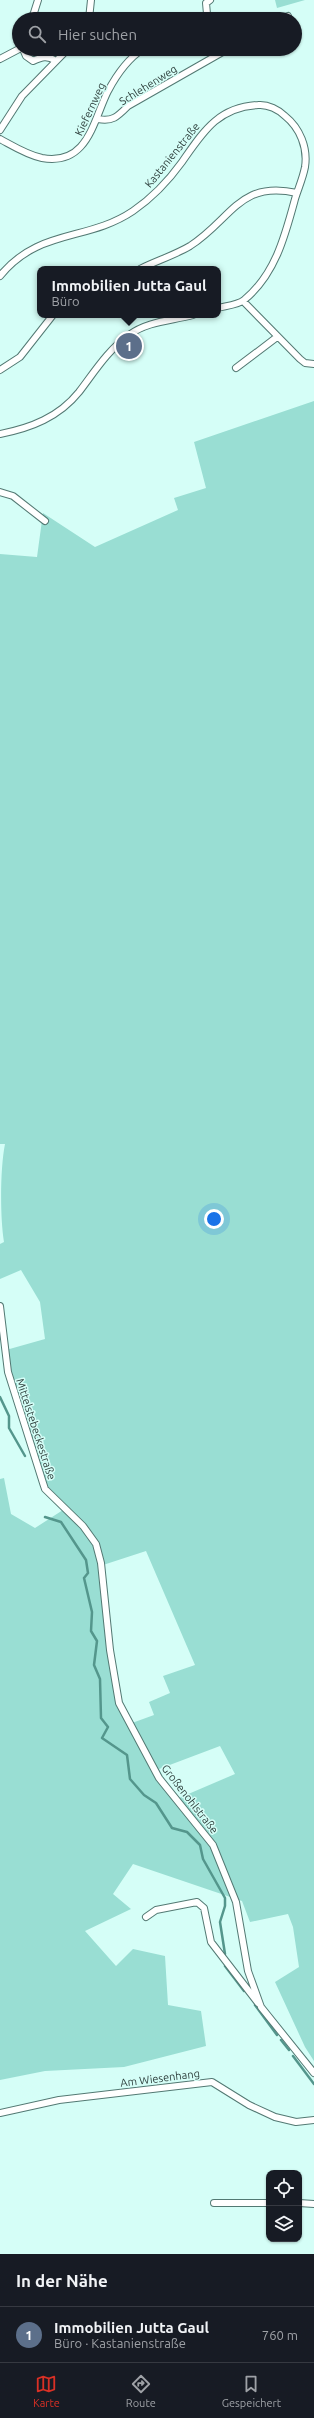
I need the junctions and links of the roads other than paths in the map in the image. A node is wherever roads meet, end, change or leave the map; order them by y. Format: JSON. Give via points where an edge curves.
{"nodes":[{"id":1,"x":38,"y":0,"type":"edge"},
{"id":2,"x":91,"y":0,"type":"edge"},
{"id":3,"x":210,"y":0,"type":"edge"},
{"id":4,"x":34,"y":12,"type":"edge"},
{"id":5,"x":90,"y":12,"type":"edge"},
{"id":6,"x":207,"y":12,"type":"edge"},
{"id":7,"x":12,"y":53,"type":"edge"},
{"id":8,"x":26,"y":56,"type":"edge"},
{"id":9,"x":61,"y":56,"type":"edge"},
{"id":10,"x":136,"y":56,"type":"edge"},
{"id":11,"x":216,"y":56,"type":"edge"},
{"id":12,"x":0,"y":59,"type":"edge"},
{"id":13,"x":56,"y":61,"type":"junction"},
{"id":14,"x":98,"y":119,"type":"junction"},
{"id":15,"x":0,"y":130,"type":"edge"},
{"id":16,"x":0,"y":139,"type":"edge"},
{"id":17,"x":297,"y":193,"type":"junction"},
{"id":18,"x":147,"y":266,"type":"edge"},
{"id":19,"x":0,"y":276,"type":"edge"},
{"id":20,"x":243,"y":301,"type":"junction"},
{"id":21,"x":221,"y":307,"type":"edge"},
{"id":22,"x":51,"y":318,"type":"edge"},
{"id":23,"x":178,"y":318,"type":"edge"},
{"id":24,"x":277,"y":337,"type":"junction"},
{"id":25,"x":314,"y":364,"type":"edge"},
{"id":26,"x":236,"y":368,"type":"dead end"},
{"id":27,"x":0,"y":370,"type":"edge"},
{"id":28,"x":0,"y":434,"type":"edge"},
{"id":29,"x":0,"y":492,"type":"edge"},
{"id":30,"x":45,"y":521,"type":"dead end"},
{"id":31,"x":0,"y":1307,"type":"edge"},
{"id":32,"x":8,"y":1372,"type":"junction"},
{"id":33,"x":0,"y":1374,"type":"edge"},
{"id":34,"x":96,"y":1544,"type":"joint"},
{"id":35,"x":146,"y":1917,"type":"dead end"},
{"id":36,"x":261,"y":2007,"type":"junction"},
{"id":37,"x":314,"y":2073,"type":"edge"},
{"id":38,"x":0,"y":2113,"type":"edge"},
{"id":39,"x":314,"y":2120,"type":"edge"},
{"id":40,"x":214,"y":2203,"type":"dead end"},
{"id":41,"x":266,"y":2203,"type":"edge"},
{"id":42,"x":302,"y":2203,"type":"edge"},
{"id":43,"x":314,"y":2204,"type":"edge"}],
"edges":[{"from":1,"to":4,"type":"street"},
{"from":2,"to":5,"type":"street"},
{"from":3,"to":6,"type":"street","via":[[206,3]]},
{"from":7,"to":12,"type":"street"},
{"from":8,"to":13,"type":"street","via":[[33,60],[50,57]]},
{"from":9,"to":13,"type":"street"},
{"from":10,"to":14,"type":"street","name":"Kiefernweg","via":[[117,76]]},
{"from":11,"to":14,"type":"street","name":"Schlehenweg","via":[[128,106],[116,118],[108,121]]},
{"from":13,"to":15,"type":"street","via":[[22,96]]},
{"from":14,"to":16,"type":"street","name":"Kiefernweg","via":[[83,145],[72,154],[57,159],[41,158]]},
{"from":17,"to":18,"type":"street","via":[[267,189],[249,196],[234,207],[214,229],[190,246]]},
{"from":17,"to":19,"type":"street","name":"Kastanienstraße","via":[[305,167],[301,135],[279,110],[262,104],[244,106],[211,123],[162,187],[138,208],[118,221],[100,228],[48,240],[24,253]]},
{"from":17,"to":20,"type":"street","name":"Kastanienstraße","via":[[276,258],[266,275]]},
{"from":20,"to":21,"type":"street"},
{"from":20,"to":24,"type":"street"},
{"from":22,"to":27,"type":"street","via":[[20,358]]},
{"from":23,"to":28,"type":"street","via":[[148,324],[112,348],[78,393],[52,416],[28,428]]},
{"from":24,"to":25,"type":"street","via":[[305,363]]},
{"from":24,"to":26,"type":"street"},
{"from":29,"to":30,"type":"street","via":[[13,496]]},
{"from":31,"to":32,"type":"street","name":"Mittelstebeckestraße"},
{"from":32,"to":33,"type":"street","name":"Mittelstebeckestraße"},
{"from":32,"to":34,"type":"street","name":"Mittelstebeckestraße","via":[[45,1489],[83,1526]]},
{"from":34,"to":36,"type":"street","name":"Großenohlstraße","via":[[101,1563],[110,1650],[119,1703],[158,1778],[197,1822],[213,1845],[236,1902],[248,1971]]},
{"from":35,"to":36,"type":"street","via":[[156,1910],[197,1902],[204,1908],[211,1942]]},
{"from":36,"to":37,"type":"street","name":"Großenohlstraße"},
{"from":38,"to":39,"type":"street","name":"Am Wiesenhang","via":[[59,2100],[212,2082],[275,2117],[296,2122]]},
{"from":40,"to":41,"type":"street"},
{"from":42,"to":43,"type":"street"}]}
